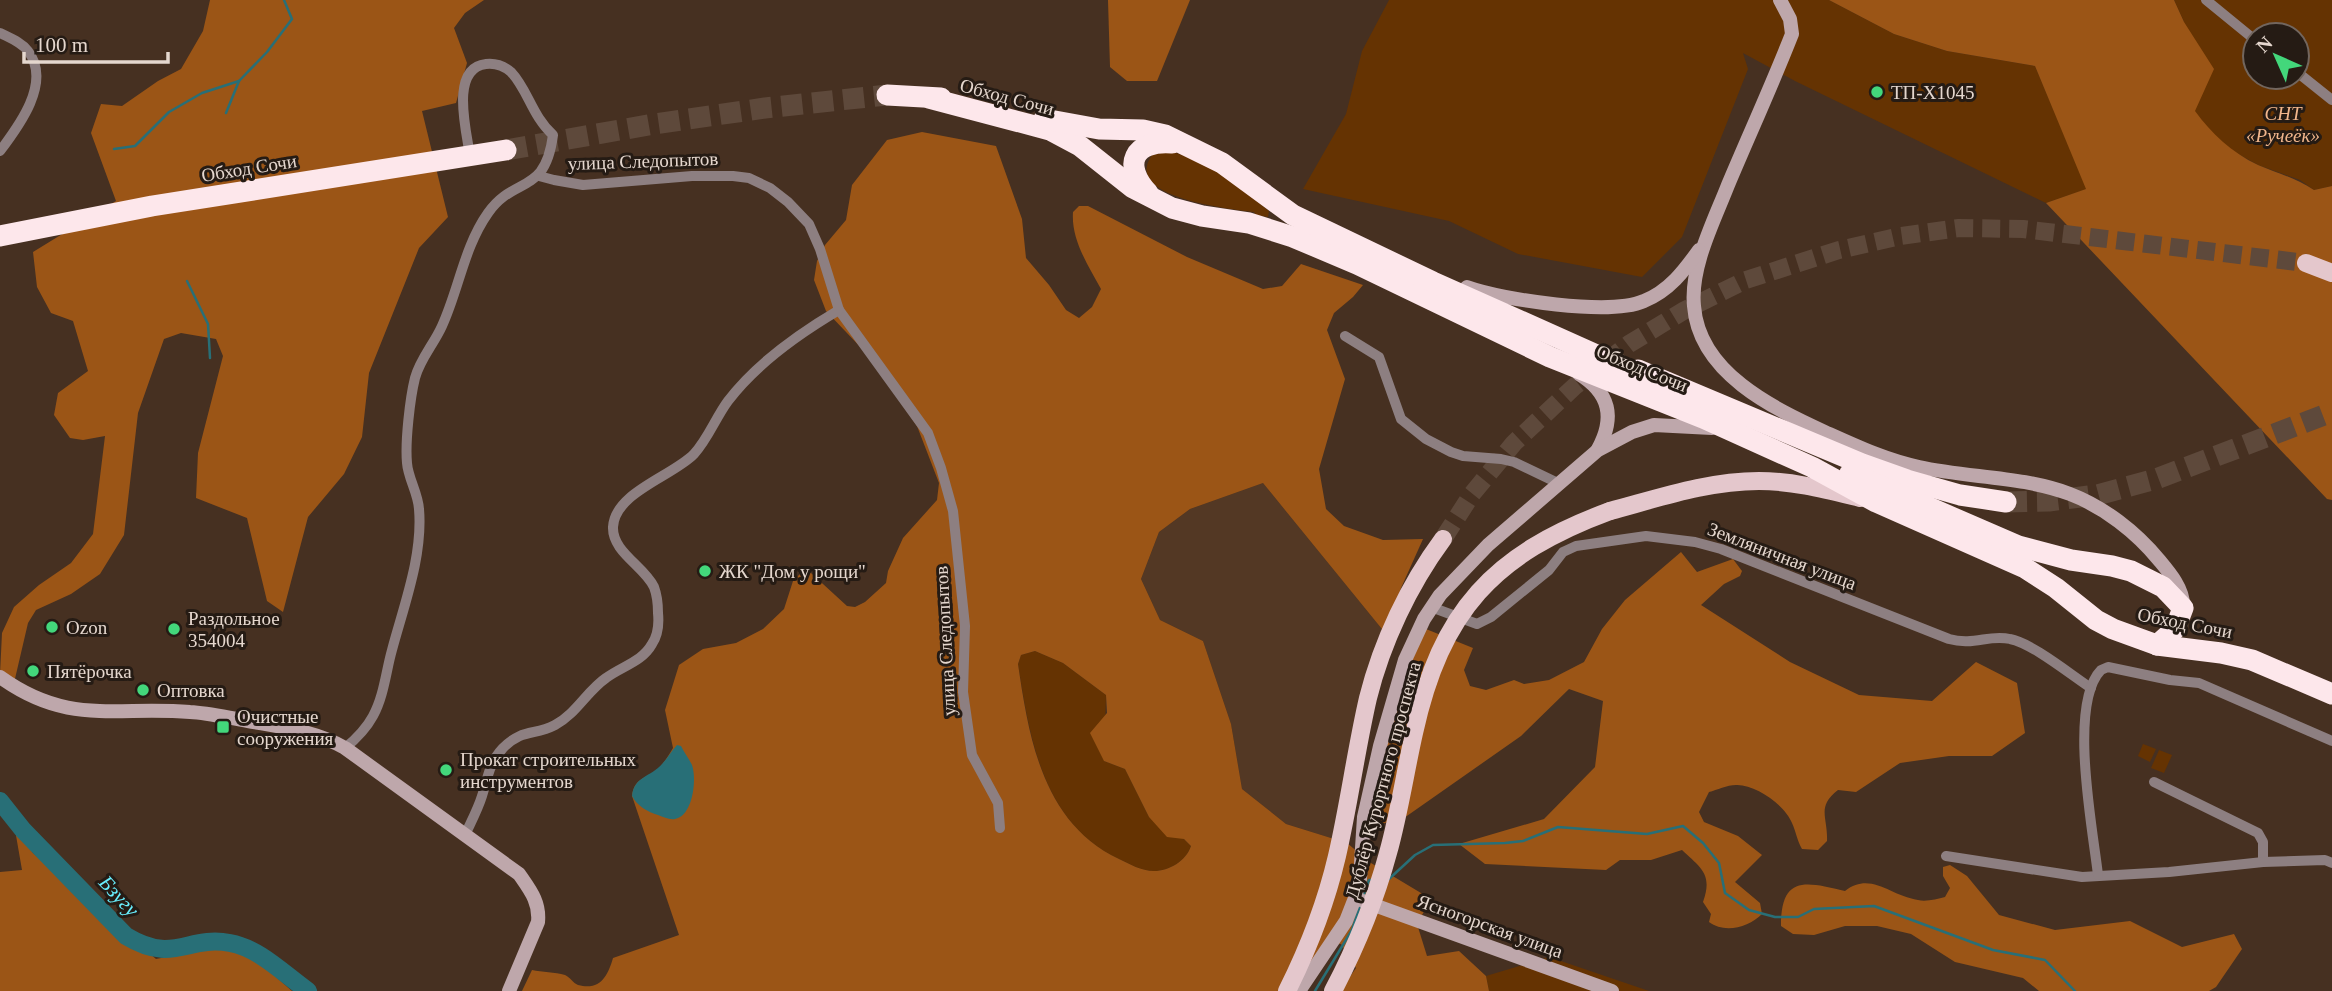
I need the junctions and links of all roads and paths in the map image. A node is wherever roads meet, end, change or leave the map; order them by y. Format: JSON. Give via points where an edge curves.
{"nodes":[{"id":1,"x":1780,"y":0,"type":"edge"},
{"id":2,"x":2206,"y":0,"type":"edge"},
{"id":3,"x":2241,"y":29,"type":"edge"},
{"id":4,"x":0,"y":33,"type":"edge"},
{"id":5,"x":2311,"y":83,"type":"edge"},
{"id":6,"x":887,"y":95,"type":"tunnel mouth"},
{"id":7,"x":929,"y":98,"type":"junction"},
{"id":8,"x":2332,"y":100,"type":"edge"},
{"id":9,"x":1184,"y":144,"type":"junction"},
{"id":10,"x":506,"y":150,"type":"tunnel mouth"},
{"id":11,"x":0,"y":151,"type":"edge"},
{"id":12,"x":470,"y":156,"type":"junction"},
{"id":13,"x":539,"y":176,"type":"junction"},
{"id":14,"x":1151,"y":197,"type":"junction"},
{"id":15,"x":0,"y":236,"type":"edge"},
{"id":16,"x":1706,"y":240,"type":"junction"},
{"id":17,"x":2305,"y":263,"type":"tunnel mouth"},
{"id":18,"x":1405,"y":268,"type":"junction"},
{"id":19,"x":2332,"y":273,"type":"edge"},
{"id":20,"x":839,"y":310,"type":"junction"},
{"id":21,"x":1345,"y":336,"type":"dead end"},
{"id":22,"x":1550,"y":357,"type":"junction"},
{"id":23,"x":1619,"y":365,"type":"junction"},
{"id":24,"x":1737,"y":435,"type":"junction"},
{"id":25,"x":1598,"y":450,"type":"junction"},
{"id":26,"x":1560,"y":484,"type":"junction"},
{"id":27,"x":1876,"y":502,"type":"junction"},
{"id":28,"x":2006,"y":502,"type":"tunnel mouth"},
{"id":29,"x":1443,"y":539,"type":"tunnel mouth"},
{"id":30,"x":1431,"y":607,"type":"junction"},
{"id":31,"x":2183,"y":608,"type":"junction"},
{"id":32,"x":2157,"y":645,"type":"junction"},
{"id":33,"x":0,"y":677,"type":"edge"},
{"id":34,"x":2091,"y":688,"type":"junction"},
{"id":35,"x":2332,"y":694,"type":"edge"},
{"id":36,"x":2332,"y":741,"type":"edge"},
{"id":37,"x":345,"y":748,"type":"junction"},
{"id":38,"x":2154,"y":782,"type":"dead end"},
{"id":39,"x":1000,"y":828,"type":"dead end"},
{"id":40,"x":465,"y":835,"type":"junction"},
{"id":41,"x":1946,"y":856,"type":"dead end"},
{"id":42,"x":2263,"y":862,"type":"junction"},
{"id":43,"x":2332,"y":863,"type":"edge"},
{"id":44,"x":2098,"y":875,"type":"junction"},
{"id":45,"x":1355,"y":898,"type":"junction"},
{"id":46,"x":509,"y":991,"type":"edge"},
{"id":47,"x":1287,"y":991,"type":"edge"},
{"id":48,"x":1299,"y":991,"type":"edge"},
{"id":49,"x":1333,"y":991,"type":"edge"},
{"id":50,"x":1612,"y":991,"type":"edge"}],
"edges":[{"from":1,"to":16,"type":"street","via":[[1792,34]]},
{"from":2,"to":3,"type":"street"},
{"from":4,"to":11,"type":"street","via":[[28,51],[36,77],[24,116]]},
{"from":5,"to":8,"type":"street"},
{"from":6,"to":7,"type":"highway","name":"Обход Сочи"},
{"from":7,"to":9,"type":"highway","name":"Обход Сочи","via":[[982,104],[1099,129],[1153,131]]},
{"from":7,"to":14,"type":"highway","name":"Обход Сочи","via":[[1066,137]]},
{"from":9,"to":14,"type":"highway","via":[[1153,143],[1140,150],[1133,172]]},
{"from":9,"to":18,"type":"highway","name":"Обход Сочи","via":[[1228,167],[1293,215]]},
{"from":10,"to":12,"type":"highway","name":"Обход Сочи"},
{"from":12,"to":13,"type":"street","via":[[462,109],[465,85],[474,68],[499,65],[516,78],[538,120],[553,135],[549,159]]},
{"from":12,"to":15,"type":"highway","name":"Обход Сочи","via":[[152,206]]},
{"from":13,"to":20,"type":"street","name":"улица Следопытов","via":[[583,185],[692,176],[749,178],[788,202],[808,224]]},
{"from":13,"to":37,"type":"street","via":[[505,196],[488,214],[443,323],[420,364],[407,464],[417,494],[418,535],[406,605],[374,714]]},
{"from":14,"to":22,"type":"highway","name":"Обход Сочи","via":[[1189,213],[1249,223],[1293,237]]},
{"from":16,"to":18,"type":"street","via":[[1678,279],[1645,301],[1623,307],[1494,296],[1427,271]]},
{"from":16,"to":31,"type":"street","via":[[1695,282],[1696,317],[1713,354],[1744,387],[1784,413],[1878,455],[1920,467],[2045,486],[2088,502],[2117,520],[2152,552],[2181,592]]},
{"from":17,"to":19,"type":"main road"},
{"from":18,"to":23,"type":"highway","name":"Обход Сочи"},
{"from":20,"to":39,"type":"street","name":"улица Следопытов","via":[[928,433],[940,468],[953,511],[965,626],[962,692],[972,755],[998,803]]},
{"from":20,"to":40,"type":"street","via":[[766,361],[730,398],[695,453],[635,494],[619,511],[612,530],[656,594],[656,636],[642,657],[606,677],[564,719],[521,734],[505,747],[487,771],[482,797]]},
{"from":21,"to":26,"type":"street","via":[[1379,357],[1401,419],[1426,439],[1463,456],[1514,462]]},
{"from":22,"to":24,"type":"highway","name":"Обход Сочи"},
{"from":22,"to":25,"type":"street","via":[[1590,381],[1605,402],[1608,426]]},
{"from":23,"to":28,"type":"highway","via":[[1861,464],[1934,488]]},
{"from":23,"to":31,"type":"highway","via":[[1994,537],[2149,579]]},
{"from":24,"to":25,"type":"street","via":[[1705,426],[1654,425]]},
{"from":24,"to":27,"type":"highway","name":"Обход Сочи","via":[[1812,467]]},
{"from":25,"to":26,"type":"street"},
{"from":26,"to":30,"type":"street","via":[[1488,545]]},
{"from":27,"to":32,"type":"highway","name":"Обход Сочи","via":[[2025,568],[2096,620]]},
{"from":27,"to":49,"type":"main road","name":"Дублёр Курортного проспекта","bridge":true,"via":[[1801,484],[1751,481],[1704,486],[1569,526],[1520,555],[1479,591],[1434,663],[1389,852],[1374,899]]},
{"from":29,"to":47,"type":"main road","name":"Дублёр Курортного проспекта","via":[[1413,585],[1381,658],[1328,889]]},
{"from":30,"to":34,"type":"street","name":"Земляничная улица","via":[[1476,624],[1549,570],[1569,548],[1646,536],[1695,542],[1949,639],[2021,642]]},
{"from":30,"to":45,"type":"street","via":[[1405,660],[1380,746],[1364,817]]},
{"from":31,"to":32,"type":"highway","via":[[2175,629]]},
{"from":32,"to":35,"type":"highway","name":"Обход Сочи","via":[[2252,660]]},
{"from":33,"to":37,"type":"street","via":[[57,706],[88,711],[190,712],[306,732]]},
{"from":34,"to":36,"type":"street","via":[[2096,674],[2108,667],[2199,683]]},
{"from":34,"to":44,"type":"street","via":[[2085,737]]},
{"from":37,"to":40,"type":"street"},
{"from":38,"to":42,"type":"street","via":[[2258,833]]},
{"from":40,"to":46,"type":"street","via":[[519,874],[537,903],[538,922]]},
{"from":41,"to":44,"type":"street","via":[[2071,876]]},
{"from":42,"to":43,"type":"street"},
{"from":42,"to":44,"type":"street"},
{"from":45,"to":48,"type":"street","via":[[1339,932]]},
{"from":45,"to":50,"type":"street","name":"Ясногорская улица"}]}
